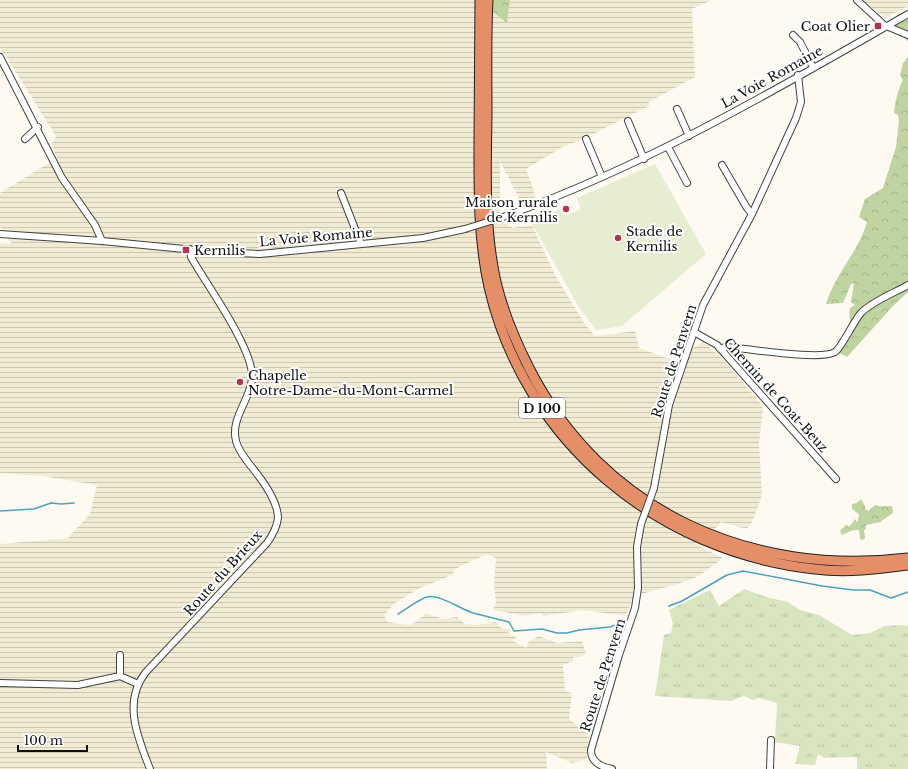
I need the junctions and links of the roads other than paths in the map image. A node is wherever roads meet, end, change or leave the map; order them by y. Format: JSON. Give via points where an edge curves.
{"nodes":[{"id":1,"x":480,"y":0,"type":"edge"},
{"id":2,"x":488,"y":0,"type":"edge"},
{"id":3,"x":858,"y":0,"type":"edge"},
{"id":4,"x":908,"y":14,"type":"edge"},
{"id":5,"x":886,"y":26,"type":"junction"},
{"id":6,"x":793,"y":35,"type":"dead end"},
{"id":7,"x":908,"y":35,"type":"edge"},
{"id":8,"x":0,"y":56,"type":"edge"},
{"id":9,"x":813,"y":67,"type":"junction"},
{"id":10,"x":798,"y":76,"type":"junction"},
{"id":11,"x":792,"y":79,"type":"junction"},
{"id":12,"x":800,"y":90,"type":"junction"},
{"id":13,"x":677,"y":109,"type":"dead end"},
{"id":14,"x":628,"y":121,"type":"dead end"},
{"id":15,"x":38,"y":127,"type":"junction"},
{"id":16,"x":689,"y":136,"type":"junction"},
{"id":17,"x":25,"y":139,"type":"dead end"},
{"id":18,"x":586,"y":139,"type":"dead end"},
{"id":19,"x":668,"y":147,"type":"junction"},
{"id":20,"x":644,"y":159,"type":"junction"},
{"id":21,"x":722,"y":165,"type":"dead end"},
{"id":22,"x":602,"y":177,"type":"junction"},
{"id":23,"x":687,"y":183,"type":"dead end"},
{"id":24,"x":340,"y":193,"type":"dead end"},
{"id":25,"x":752,"y":214,"type":"junction"},
{"id":26,"x":0,"y":234,"type":"edge"},
{"id":27,"x":102,"y":241,"type":"junction"},
{"id":28,"x":361,"y":244,"type":"junction"},
{"id":29,"x":190,"y":249,"type":"junction"},
{"id":30,"x":908,"y":285,"type":"edge"},
{"id":31,"x":694,"y":332,"type":"junction"},
{"id":32,"x":720,"y":349,"type":"junction"},
{"id":33,"x":836,"y":479,"type":"dead end"},
{"id":34,"x":908,"y":558,"type":"edge"},
{"id":35,"x":908,"y":565,"type":"edge"},
{"id":36,"x":120,"y":655,"type":"dead end"},
{"id":37,"x":120,"y":676,"type":"junction"},
{"id":38,"x":0,"y":683,"type":"edge"},
{"id":39,"x":138,"y":684,"type":"junction"},
{"id":40,"x":771,"y":740,"type":"dead end"},
{"id":41,"x":150,"y":769,"type":"edge"},
{"id":42,"x":612,"y":769,"type":"edge"},
{"id":43,"x":770,"y":769,"type":"edge"}],
"edges":[{"from":1,"to":35,"type":"highway","number":"D 100","via":[[479,196],[486,271],[495,309],[512,353],[533,393],[559,431],[596,471],[640,507],[678,529],[720,547],[758,559],[816,570],[860,570]]},
{"from":2,"to":34,"type":"highway","number":"D 100","via":[[486,188],[491,256],[499,294],[516,343],[554,412],[592,456],[624,485],[660,509],[705,533],[747,547],[805,559],[863,562]]},
{"from":3,"to":5,"type":"street"},
{"from":4,"to":5,"type":"street","name":"La Voie Romaine"},
{"from":5,"to":7,"type":"street"},
{"from":5,"to":9,"type":"street","name":"La Voie Romaine"},
{"from":6,"to":9,"type":"street","via":[[800,42]]},
{"from":8,"to":15,"type":"street"},
{"from":9,"to":10,"type":"street","name":"La Voie Romaine"},
{"from":10,"to":11,"type":"street","name":"La Voie Romaine"},
{"from":10,"to":12,"type":"street","name":"Route de Penvern"},
{"from":11,"to":12,"type":"street"},
{"from":11,"to":16,"type":"street","name":"La Voie Romaine"},
{"from":12,"to":25,"type":"street","name":"Route de Penvern","via":[[801,102],[796,118]]},
{"from":13,"to":16,"type":"street"},
{"from":14,"to":20,"type":"street"},
{"from":15,"to":17,"type":"street"},
{"from":15,"to":27,"type":"street","via":[[62,178],[101,234]]},
{"from":16,"to":19,"type":"street","name":"La Voie Romaine"},
{"from":18,"to":22,"type":"street"},
{"from":19,"to":20,"type":"street","name":"La Voie Romaine"},
{"from":19,"to":23,"type":"street"},
{"from":20,"to":22,"type":"street","name":"La Voie Romaine"},
{"from":21,"to":25,"type":"street"},
{"from":22,"to":28,"type":"street","name":"La Voie Romaine","bridge":true,"via":[[561,190],[500,218],[465,229],[431,237]]},
{"from":24,"to":28,"type":"street"},
{"from":25,"to":31,"type":"street","name":"Route de Penvern","via":[[711,288]]},
{"from":26,"to":27,"type":"street","name":"La Voie Romaine"},
{"from":27,"to":29,"type":"street","name":"La Voie Romaine"},
{"from":28,"to":29,"type":"street","name":"La Voie Romaine","via":[[264,254],[234,254]]},
{"from":29,"to":39,"type":"street","name":"Route du Brieux","via":[[191,257],[242,342],[250,363],[252,382],[239,415],[236,440],[241,452],[265,485],[278,518],[267,543],[146,672]]},
{"from":30,"to":32,"type":"street","via":[[864,310],[835,352],[808,355],[725,347]]},
{"from":31,"to":32,"type":"street","name":"Chemin de Coat-Beuz"},
{"from":31,"to":42,"type":"street","name":"Route de Penvern","bridge":true,"via":[[666,416],[660,465],[641,524],[637,547],[638,588],[635,608],[591,750],[592,758],[598,764]]},
{"from":32,"to":33,"type":"street","name":"Chemin de Coat-Beuz"},
{"from":36,"to":37,"type":"street"},
{"from":37,"to":38,"type":"street","via":[[78,685]]},
{"from":37,"to":39,"type":"street"},
{"from":39,"to":41,"type":"street","name":"Route du Brieux","via":[[134,695],[134,719]]},
{"from":40,"to":43,"type":"street"}]}
